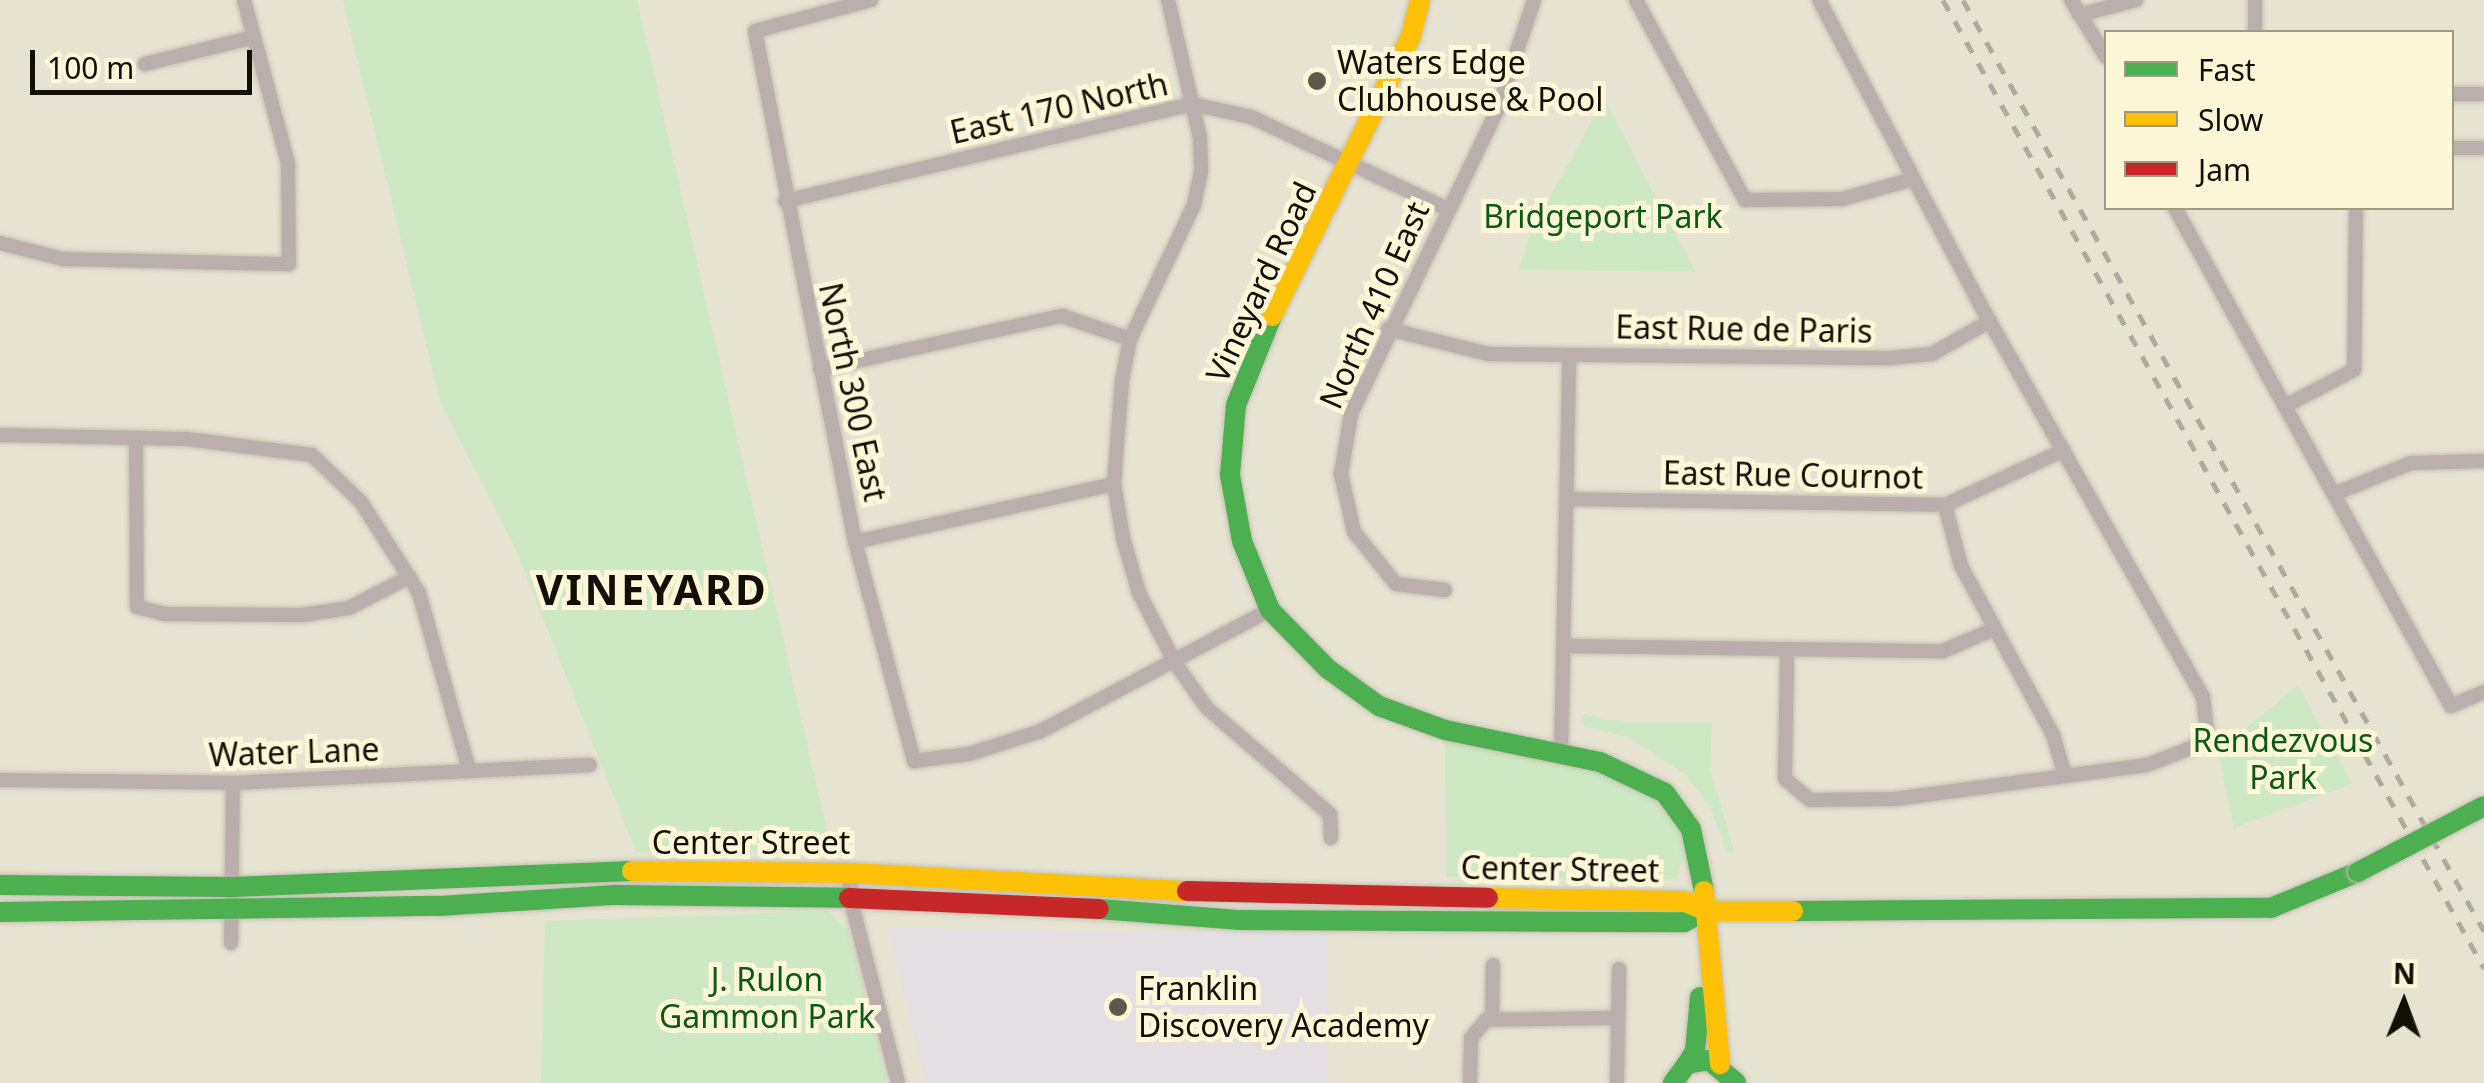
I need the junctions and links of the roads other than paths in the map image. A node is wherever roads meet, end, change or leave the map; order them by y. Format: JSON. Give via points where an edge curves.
{"nodes":[{"id":1,"x":244,"y":0,"type":"edge"},
{"id":2,"x":871,"y":0,"type":"edge"},
{"id":3,"x":1168,"y":0,"type":"edge"},
{"id":4,"x":1420,"y":0,"type":"edge"},
{"id":5,"x":1534,"y":0,"type":"edge"},
{"id":6,"x":1636,"y":0,"type":"edge"},
{"id":7,"x":1820,"y":0,"type":"edge"},
{"id":8,"x":2071,"y":0,"type":"edge"},
{"id":9,"x":2136,"y":0,"type":"edge"},
{"id":10,"x":2255,"y":0,"type":"edge"},
{"id":11,"x":2079,"y":15,"type":"junction"},
{"id":12,"x":2255,"y":30,"type":"edge"},
{"id":13,"x":250,"y":38,"type":"junction"},
{"id":14,"x":2104,"y":53,"type":"edge"},
{"id":15,"x":145,"y":64,"type":"dead end"},
{"id":16,"x":2454,"y":94,"type":"edge"},
{"id":17,"x":2484,"y":94,"type":"edge"},
{"id":18,"x":1192,"y":104,"type":"junction"},
{"id":19,"x":2454,"y":148,"type":"edge"},
{"id":20,"x":2484,"y":148,"type":"edge"},
{"id":21,"x":1349,"y":162,"type":"junction"},
{"id":22,"x":1913,"y":179,"type":"junction"},
{"id":23,"x":785,"y":200,"type":"junction"},
{"id":24,"x":1447,"y":209,"type":"junction"},
{"id":25,"x":2176,"y":210,"type":"edge"},
{"id":26,"x":2356,"y":210,"type":"edge"},
{"id":27,"x":0,"y":243,"type":"edge"},
{"id":28,"x":1990,"y":321,"type":"junction"},
{"id":29,"x":1388,"y":329,"type":"junction"},
{"id":30,"x":1130,"y":338,"type":"junction"},
{"id":31,"x":1568,"y":355,"type":"junction"},
{"id":32,"x":820,"y":369,"type":"junction"},
{"id":33,"x":2285,"y":406,"type":"junction"},
{"id":34,"x":0,"y":435,"type":"edge"},
{"id":35,"x":136,"y":438,"type":"junction"},
{"id":36,"x":2064,"y":450,"type":"junction"},
{"id":37,"x":2484,"y":461,"type":"edge"},
{"id":38,"x":1114,"y":484,"type":"junction"},
{"id":39,"x":2334,"y":494,"type":"junction"},
{"id":40,"x":1568,"y":499,"type":"junction"},
{"id":41,"x":1945,"y":505,"type":"junction"},
{"id":42,"x":855,"y":542,"type":"junction"},
{"id":43,"x":409,"y":577,"type":"junction"},
{"id":44,"x":1445,"y":590,"type":"dead end"},
{"id":45,"x":1270,"y":610,"type":"junction"},
{"id":46,"x":1994,"y":629,"type":"junction"},
{"id":47,"x":1565,"y":646,"type":"junction"},
{"id":48,"x":1788,"y":649,"type":"junction"},
{"id":49,"x":1175,"y":663,"type":"junction"},
{"id":50,"x":2484,"y":692,"type":"edge"},
{"id":51,"x":1560,"y":752,"type":"junction"},
{"id":52,"x":590,"y":765,"type":"dead end"},
{"id":53,"x":469,"y":770,"type":"junction"},
{"id":54,"x":2065,"y":775,"type":"junction"},
{"id":55,"x":0,"y":780,"type":"edge"},
{"id":56,"x":233,"y":783,"type":"junction"},
{"id":57,"x":2484,"y":806,"type":"edge"},
{"id":58,"x":1331,"y":838,"type":"dead end"},
{"id":59,"x":850,"y":873,"type":"junction"},
{"id":60,"x":0,"y":885,"type":"edge"},
{"id":61,"x":232,"y":887,"type":"junction"},
{"id":62,"x":1142,"y":888,"type":"junction"},
{"id":63,"x":1221,"y":893,"type":"junction"},
{"id":64,"x":850,"y":898,"type":"junction"},
{"id":65,"x":1045,"y":904,"type":"junction"},
{"id":66,"x":1708,"y":911,"type":"junction"},
{"id":67,"x":0,"y":912,"type":"edge"},
{"id":68,"x":232,"y":912,"type":"junction"},
{"id":69,"x":1238,"y":920,"type":"junction"},
{"id":70,"x":231,"y":943,"type":"dead end"},
{"id":71,"x":1493,"y":965,"type":"dead end"},
{"id":72,"x":1619,"y":969,"type":"dead end"},
{"id":73,"x":1492,"y":1018,"type":"junction"},
{"id":74,"x":1618,"y":1018,"type":"junction"},
{"id":75,"x":1729,"y":1072,"type":"edge"},
{"id":76,"x":1675,"y":1078,"type":"edge"},
{"id":77,"x":898,"y":1083,"type":"edge"},
{"id":78,"x":1470,"y":1083,"type":"edge"},
{"id":79,"x":1618,"y":1083,"type":"edge"},
{"id":80,"x":1750,"y":1083,"type":"edge"}],
"edges":[{"from":1,"to":13,"type":"street"},
{"from":2,"to":23,"type":"street","name":"North 300 East","via":[[755,31]]},
{"from":3,"to":18,"type":"street"},
{"from":4,"to":21,"type":"main road","name":"Vineyard Road","via":[[1411,36]]},
{"from":5,"to":24,"type":"street","name":"North 410 East","via":[[1497,110]]},
{"from":6,"to":22,"type":"street","via":[[1745,200],[1842,199]]},
{"from":7,"to":22,"type":"street"},
{"from":8,"to":11,"type":"street"},
{"from":9,"to":11,"type":"street"},
{"from":10,"to":12,"type":"street"},
{"from":11,"to":14,"type":"street"},
{"from":13,"to":15,"type":"street"},
{"from":13,"to":27,"type":"street","via":[[288,163],[289,264],[63,259]]},
{"from":16,"to":17,"type":"street"},
{"from":18,"to":21,"type":"street","name":"East 170 North","via":[[1251,117]]},
{"from":18,"to":23,"type":"street","name":"East 170 North"},
{"from":18,"to":30,"type":"street","via":[[1200,155],[1194,204]]},
{"from":19,"to":20,"type":"street"},
{"from":21,"to":24,"type":"street","name":"East 170 North"},
{"from":21,"to":45,"type":"main road","name":"Vineyard Road","via":[[1267,327],[1236,406],[1230,474],[1242,541]]},
{"from":22,"to":28,"type":"street"},
{"from":23,"to":32,"type":"street","name":"North 300 East"},
{"from":24,"to":29,"type":"street","name":"North 410 East"},
{"from":25,"to":33,"type":"street"},
{"from":26,"to":33,"type":"street","via":[[2354,370]]},
{"from":28,"to":31,"type":"street","name":"East Rue de Paris","via":[[1932,354],[1890,358]]},
{"from":28,"to":36,"type":"street"},
{"from":29,"to":31,"type":"street","name":"East Rue de Paris","via":[[1488,354]]},
{"from":29,"to":44,"type":"street","name":"North 410 East","via":[[1351,414],[1342,474],[1354,532],[1396,584]]},
{"from":30,"to":32,"type":"street","via":[[1062,316]]},
{"from":30,"to":38,"type":"street"},
{"from":31,"to":40,"type":"street"},
{"from":32,"to":42,"type":"street","name":"North 300 East"},
{"from":33,"to":39,"type":"street"},
{"from":34,"to":35,"type":"street"},
{"from":35,"to":43,"type":"street","via":[[272,446],[312,455],[361,502]]},
{"from":35,"to":43,"type":"street","via":[[137,607],[165,614],[302,615],[349,608]]},
{"from":36,"to":41,"type":"street","name":"East Rue Cournot"},
{"from":36,"to":54,"type":"street","via":[[2203,697],[2208,730],[2194,746],[2146,765]]},
{"from":37,"to":39,"type":"street","via":[[2411,464]]},
{"from":38,"to":42,"type":"street"},
{"from":38,"to":49,"type":"street","via":[[1138,593]]},
{"from":39,"to":50,"type":"street","via":[[2451,706]]},
{"from":40,"to":41,"type":"street","name":"East Rue Cournot"},
{"from":40,"to":47,"type":"street"},
{"from":41,"to":46,"type":"street","via":[[1961,566]]},
{"from":42,"to":49,"type":"street","name":"North 300 East","via":[[914,761],[969,754],[1041,731]]},
{"from":43,"to":53,"type":"street"},
{"from":45,"to":49,"type":"street"},
{"from":45,"to":51,"type":"main road","name":"Vineyard Road","via":[[1328,669],[1379,706],[1446,730]]},
{"from":46,"to":48,"type":"street","via":[[1943,650]]},
{"from":46,"to":54,"type":"street","via":[[2054,734]]},
{"from":47,"to":48,"type":"street"},
{"from":47,"to":51,"type":"street"},
{"from":48,"to":54,"type":"street","via":[[1785,778],[1810,800],[1896,799]]},
{"from":49,"to":58,"type":"street","via":[[1207,708],[1330,814]]},
{"from":51,"to":66,"type":"main road","name":"Vineyard Road","via":[[1634,775],[1664,793],[1691,829]]},
{"from":52,"to":53,"type":"street","name":"Water Lane"},
{"from":53,"to":56,"type":"street","name":"Water Lane"},
{"from":55,"to":56,"type":"street","name":"Water Lane"},
{"from":56,"to":61,"type":"street"},
{"from":57,"to":66,"type":"main road","bridge":true,"via":[[2358,872],[2271,908]]},
{"from":59,"to":61,"type":"main road","name":"Center Street","via":[[609,871]]},
{"from":59,"to":62,"type":"main road","name":"Center Street"},
{"from":59,"to":64,"type":"street"},
{"from":60,"to":61,"type":"main road","name":"Center Street"},
{"from":61,"to":68,"type":"street"},
{"from":62,"to":63,"type":"main road","name":"Center Street"},
{"from":62,"to":65,"type":"main road","via":[[1128,901],[1054,894]]},
{"from":63,"to":66,"type":"main road","name":"Center Street","via":[[1683,900]]},
{"from":63,"to":69,"type":"main road"},
{"from":64,"to":65,"type":"main road","name":"Center Street"},
{"from":64,"to":68,"type":"main road","name":"Center Street","via":[[616,895]]},
{"from":64,"to":77,"type":"street"},
{"from":65,"to":69,"type":"main road","name":"Center Street"},
{"from":66,"to":69,"type":"main road","name":"Center Street","via":[[1684,922]]},
{"from":66,"to":75,"type":"main road"},
{"from":66,"to":76,"type":"main road","via":[[1699,939],[1700,1015]]},
{"from":67,"to":68,"type":"main road","name":"Center Street"},
{"from":68,"to":70,"type":"street"},
{"from":71,"to":73,"type":"street"},
{"from":72,"to":74,"type":"street"},
{"from":73,"to":74,"type":"street"},
{"from":73,"to":78,"type":"street","via":[[1471,1038]]},
{"from":74,"to":79,"type":"street"},
{"from":75,"to":76,"type":"main road"},
{"from":75,"to":80,"type":"main road"}]}
